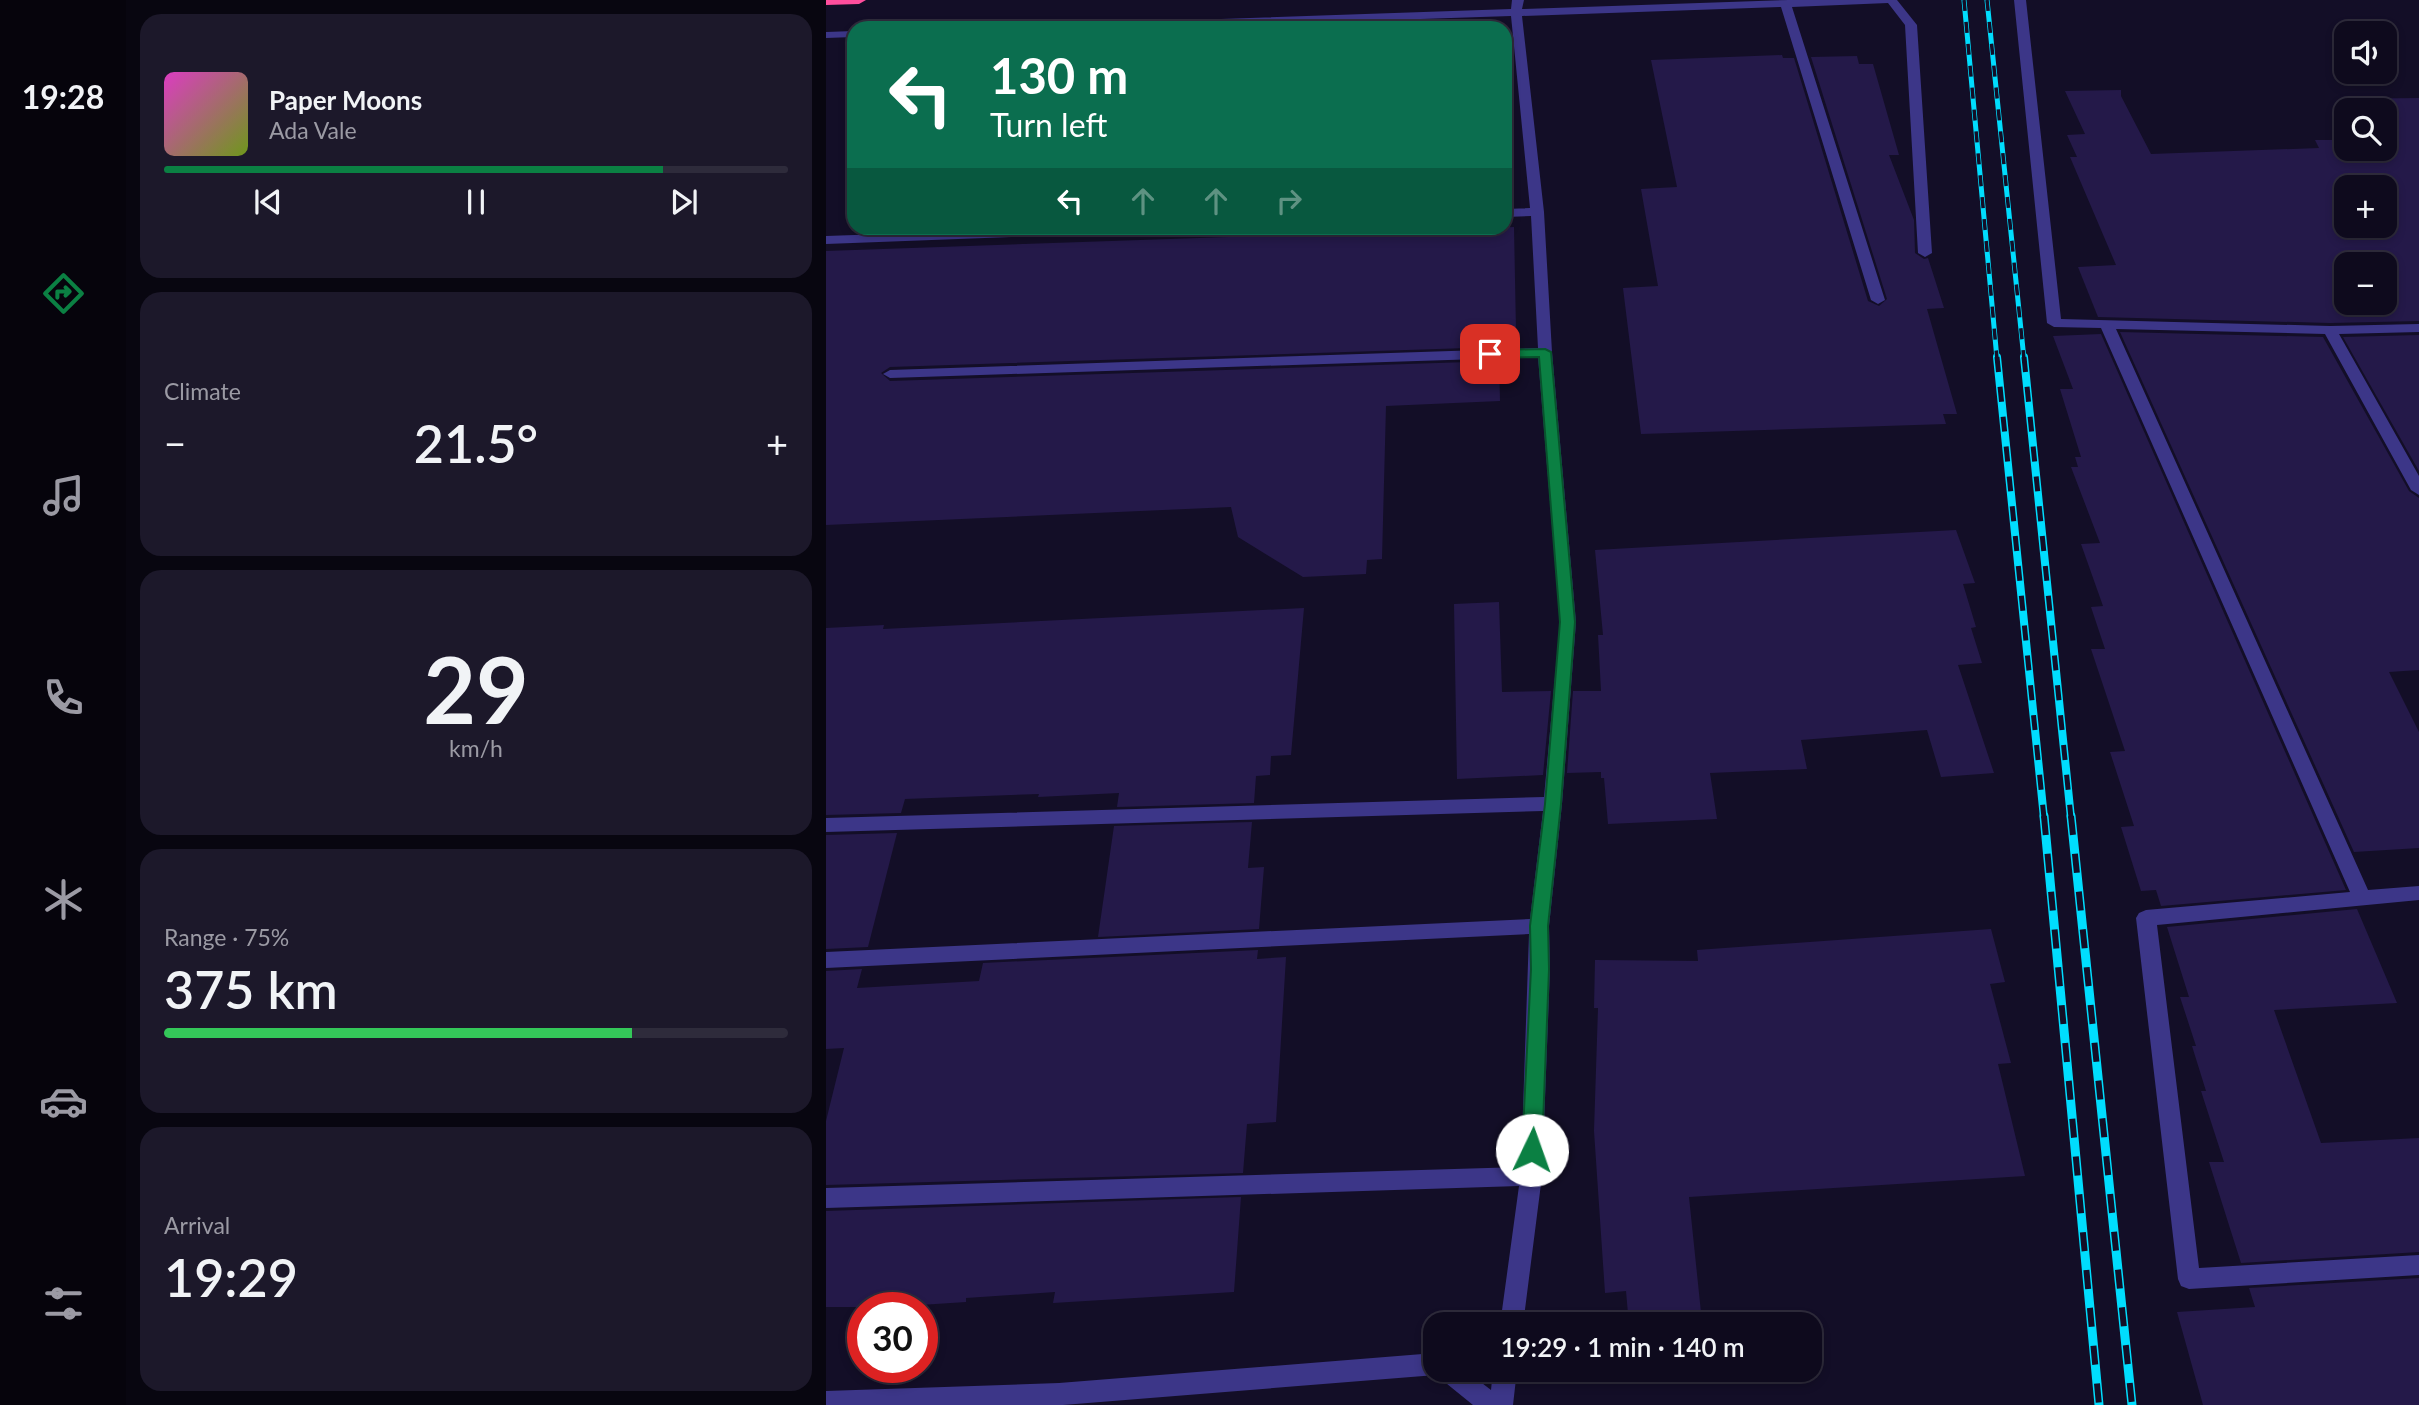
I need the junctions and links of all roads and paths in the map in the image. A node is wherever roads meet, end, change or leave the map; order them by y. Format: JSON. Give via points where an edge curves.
{"nodes":[{"id":1,"x":859,"y":0,"type":"edge"},
{"id":2,"x":1892,"y":0,"type":"edge"},
{"id":3,"x":2020,"y":0,"type":"edge"},
{"id":4,"x":826,"y":1,"type":"edge"},
{"id":5,"x":1786,"y":4,"type":"junction"},
{"id":6,"x":1517,"y":6,"type":"edge"},
{"id":7,"x":1196,"y":21,"type":"edge"},
{"id":8,"x":847,"y":34,"type":"edge"},
{"id":9,"x":826,"y":35,"type":"edge"},
{"id":10,"x":1537,"y":212,"type":"junction"},
{"id":11,"x":1512,"y":213,"type":"edge"},
{"id":12,"x":958,"y":235,"type":"edge"},
{"id":13,"x":826,"y":240,"type":"edge"},
{"id":14,"x":1925,"y":253,"type":"dead end"},
{"id":15,"x":1878,"y":300,"type":"dead end"},
{"id":16,"x":2107,"y":325,"type":"junction"},
{"id":17,"x":2419,"y":328,"type":"edge"},
{"id":18,"x":2330,"y":330,"type":"junction"},
{"id":19,"x":1545,"y":352,"type":"junction"},
{"id":20,"x":890,"y":374,"type":"dead end"},
{"id":21,"x":2419,"y":491,"type":"edge"},
{"id":22,"x":1553,"y":804,"type":"junction"},
{"id":23,"x":826,"y":825,"type":"edge"},
{"id":24,"x":2419,"y":893,"type":"edge"},
{"id":25,"x":2362,"y":898,"type":"junction"},
{"id":26,"x":1539,"y":926,"type":"junction"},
{"id":27,"x":826,"y":960,"type":"edge"},
{"id":28,"x":1531,"y":1176,"type":"junction"},
{"id":29,"x":826,"y":1198,"type":"edge"},
{"id":30,"x":2419,"y":1265,"type":"edge"},
{"id":31,"x":1513,"y":1312,"type":"edge"},
{"id":32,"x":1423,"y":1365,"type":"edge"},
{"id":33,"x":1462,"y":1382,"type":"edge"},
{"id":34,"x":1504,"y":1382,"type":"edge"},
{"id":35,"x":1059,"y":1399,"type":"edge"},
{"id":36,"x":826,"y":1402,"type":"edge"},
{"id":37,"x":1492,"y":1405,"type":"edge"},
{"id":38,"x":1501,"y":1405,"type":"edge"}],
"edges":[{"from":1,"to":4,"type":"highway"},
{"from":2,"to":5,"type":"street"},
{"from":2,"to":14,"type":"street","via":[[1912,25]]},
{"from":3,"to":16,"type":"street","via":[[2054,323]]},
{"from":5,"to":6,"type":"street"},
{"from":5,"to":15,"type":"street"},
{"from":6,"to":7,"type":"street"},
{"from":6,"to":10,"type":"street"},
{"from":8,"to":9,"type":"street"},
{"from":10,"to":11,"type":"street"},
{"from":10,"to":19,"type":"street"},
{"from":12,"to":13,"type":"street"},
{"from":16,"to":18,"type":"street"},
{"from":16,"to":25,"type":"street"},
{"from":17,"to":18,"type":"street"},
{"from":18,"to":21,"type":"street"},
{"from":19,"to":20,"type":"street"},
{"from":19,"to":22,"type":"street","via":[[1568,622]]},
{"from":22,"to":23,"type":"street"},
{"from":22,"to":26,"type":"street"},
{"from":24,"to":25,"type":"street"},
{"from":25,"to":30,"type":"street","via":[[2146,918],[2189,1279]]},
{"from":26,"to":27,"type":"street"},
{"from":26,"to":28,"type":"street"},
{"from":28,"to":29,"type":"street"},
{"from":28,"to":31,"type":"street"},
{"from":32,"to":35,"type":"street"},
{"from":33,"to":37,"type":"street"},
{"from":34,"to":38,"type":"street"},
{"from":35,"to":36,"type":"street"}]}
